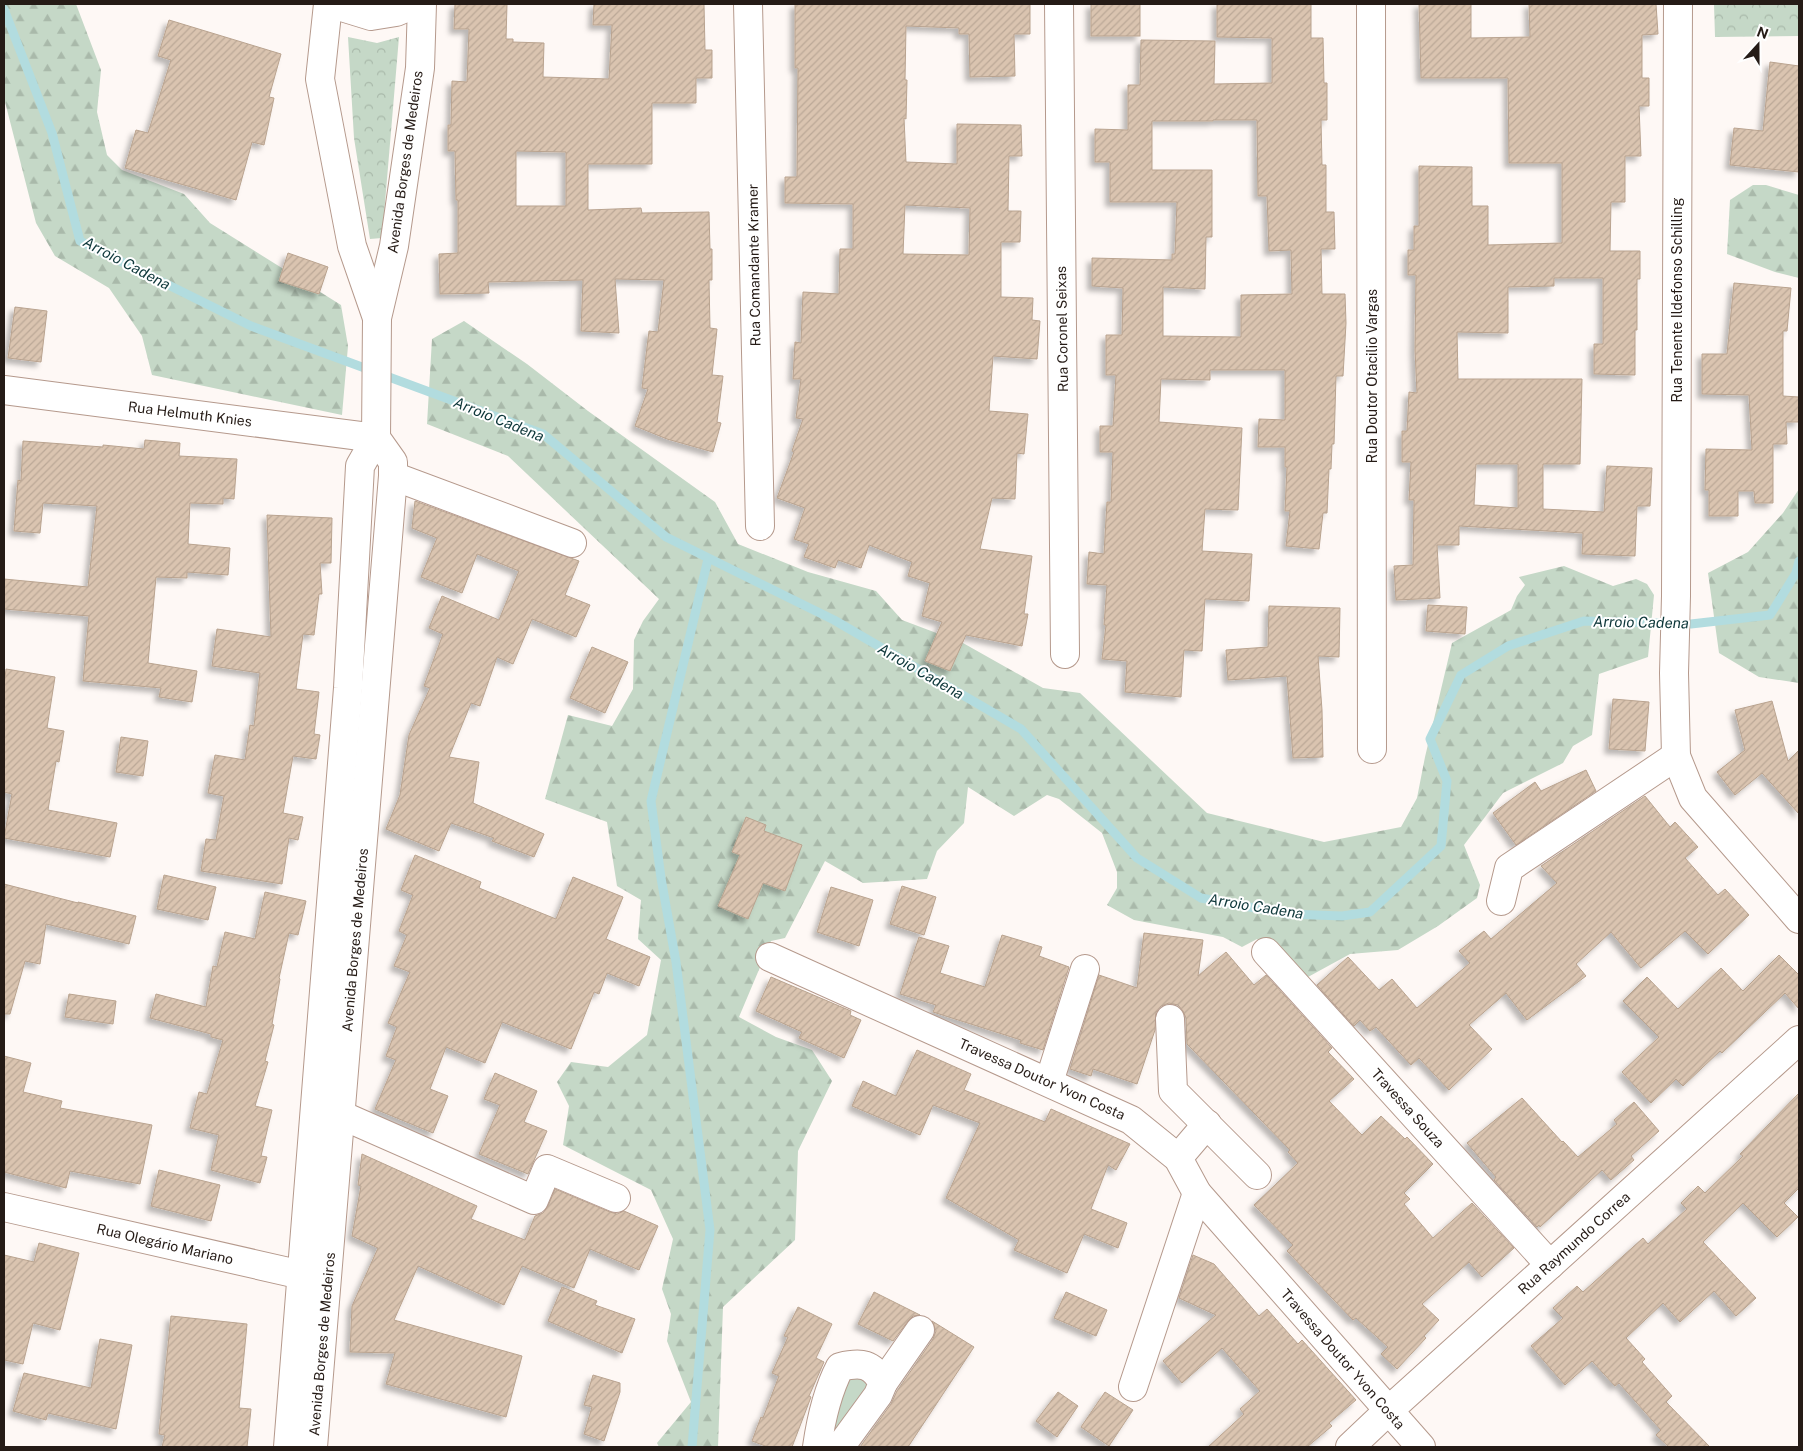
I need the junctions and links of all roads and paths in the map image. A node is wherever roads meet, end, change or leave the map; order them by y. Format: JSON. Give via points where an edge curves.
{"nodes":[{"id":1,"x":328,"y":4,"type":"edge"},
{"id":2,"x":341,"y":4,"type":"edge"},
{"id":3,"x":415,"y":4,"type":"edge"},
{"id":4,"x":422,"y":4,"type":"edge"},
{"id":5,"x":748,"y":4,"type":"edge"},
{"id":6,"x":1059,"y":4,"type":"edge"},
{"id":7,"x":1371,"y":4,"type":"edge"},
{"id":8,"x":1678,"y":4,"type":"edge"},
{"id":9,"x":377,"y":318,"type":"junction"},
{"id":10,"x":4,"y":390,"type":"edge"},
{"id":11,"x":376,"y":428,"type":"junction"},
{"id":12,"x":393,"y":476,"type":"junction"},
{"id":13,"x":760,"y":526,"type":"dead end"},
{"id":14,"x":572,"y":543,"type":"dead end"},
{"id":15,"x":1065,"y":654,"type":"dead end"},
{"id":16,"x":1372,"y":749,"type":"dead end"},
{"id":17,"x":1676,"y":756,"type":"junction"},
{"id":18,"x":1501,"y":902,"type":"dead end"},
{"id":19,"x":1799,"y":919,"type":"edge"},
{"id":20,"x":1266,"y":952,"type":"dead end"},
{"id":21,"x":770,"y":957,"type":"dead end"},
{"id":22,"x":1084,"y":969,"type":"dead end"},
{"id":23,"x":1170,"y":1019,"type":"dead end"},
{"id":24,"x":1799,"y":1040,"type":"edge"},
{"id":25,"x":1048,"y":1082,"type":"junction"},
{"id":26,"x":341,"y":1115,"type":"junction"},
{"id":27,"x":1207,"y":1124,"type":"junction"},
{"id":28,"x":1178,"y":1158,"type":"junction"},
{"id":29,"x":1258,"y":1175,"type":"dead end"},
{"id":30,"x":1197,"y":1193,"type":"junction"},
{"id":31,"x":616,"y":1198,"type":"dead end"},
{"id":32,"x":4,"y":1207,"type":"edge"},
{"id":33,"x":1550,"y":1264,"type":"junction"},
{"id":34,"x":314,"y":1278,"type":"junction"},
{"id":35,"x":920,"y":1330,"type":"dead end"},
{"id":36,"x":883,"y":1383,"type":"junction"},
{"id":37,"x":1133,"y":1387,"type":"dead end"},
{"id":38,"x":1388,"y":1411,"type":"junction"},
{"id":39,"x":288,"y":1447,"type":"edge"},
{"id":40,"x":313,"y":1447,"type":"edge"},
{"id":41,"x":817,"y":1447,"type":"edge"},
{"id":42,"x":840,"y":1447,"type":"edge"},
{"id":43,"x":1350,"y":1447,"type":"edge"},
{"id":44,"x":1421,"y":1447,"type":"edge"}],
"edges":[{"from":1,"to":9,"type":"street","name":"Avenida Borges de Medeiros","via":[[320,79],[352,246]]},
{"from":2,"to":3,"type":"street","via":[[371,16],[396,12]]},
{"from":4,"to":9,"type":"street","name":"Avenida Borges de Medeiros","via":[[420,68],[394,246]]},
{"from":5,"to":13,"type":"street","name":"Rua Comandante Kramer"},
{"from":6,"to":15,"type":"street","name":"Rua Coronel Seixas"},
{"from":7,"to":16,"type":"street","name":"Rua Doutor Otacilio Vargas"},
{"from":8,"to":17,"type":"street","name":"Rua Tenente Ildefonso Schilling"},
{"from":9,"to":11,"type":"street","name":"Avenida Borges de Medeiros"},
{"from":10,"to":11,"type":"street","name":"Rua Helmuth Knies"},
{"from":11,"to":12,"type":"street","name":"Avenida Borges de Medeiros","via":[[393,462]]},
{"from":11,"to":34,"type":"street","name":"Avenida Borges de Medeiros","via":[[360,466]]},
{"from":12,"to":14,"type":"street"},
{"from":12,"to":26,"type":"street","name":"Avenida Borges de Medeiros"},
{"from":17,"to":18,"type":"street","via":[[1510,868]]},
{"from":17,"to":19,"type":"street","via":[[1693,798]]},
{"from":20,"to":33,"type":"street","name":"Travessa Souza"},
{"from":21,"to":25,"type":"street","name":"Travessa Doutor Yvon Costa"},
{"from":22,"to":25,"type":"street"},
{"from":23,"to":27,"type":"street","via":[[1173,1091]]},
{"from":24,"to":33,"type":"street","name":"Rua Raymundo Correa"},
{"from":25,"to":28,"type":"street","name":"Travessa Doutor Yvon Costa","via":[[1132,1120]]},
{"from":26,"to":31,"type":"street","via":[[534,1200],[547,1170]]},
{"from":26,"to":34,"type":"street","name":"Avenida Borges de Medeiros"},
{"from":27,"to":28,"type":"street"},
{"from":27,"to":29,"type":"street"},
{"from":28,"to":30,"type":"street","name":"Travessa Doutor Yvon Costa"},
{"from":30,"to":37,"type":"street"},
{"from":30,"to":38,"type":"street","name":"Travessa Doutor Yvon Costa"},
{"from":32,"to":34,"type":"street","name":"Rua Olegário Mariano"},
{"from":33,"to":38,"type":"street","name":"Rua Raymundo Correa"},
{"from":34,"to":39,"type":"street","name":"Avenida Borges de Medeiros"},
{"from":34,"to":40,"type":"street","name":"Avenida Borges de Medeiros"},
{"from":35,"to":36,"type":"street"},
{"from":36,"to":41,"type":"street","via":[[875,1370],[863,1365],[840,1367],[832,1381]]},
{"from":36,"to":42,"type":"street","via":[[878,1396]]},
{"from":38,"to":43,"type":"street","name":"Rua Raymundo Correa"},
{"from":38,"to":44,"type":"street","name":"Travessa Doutor Yvon Costa"}]}
